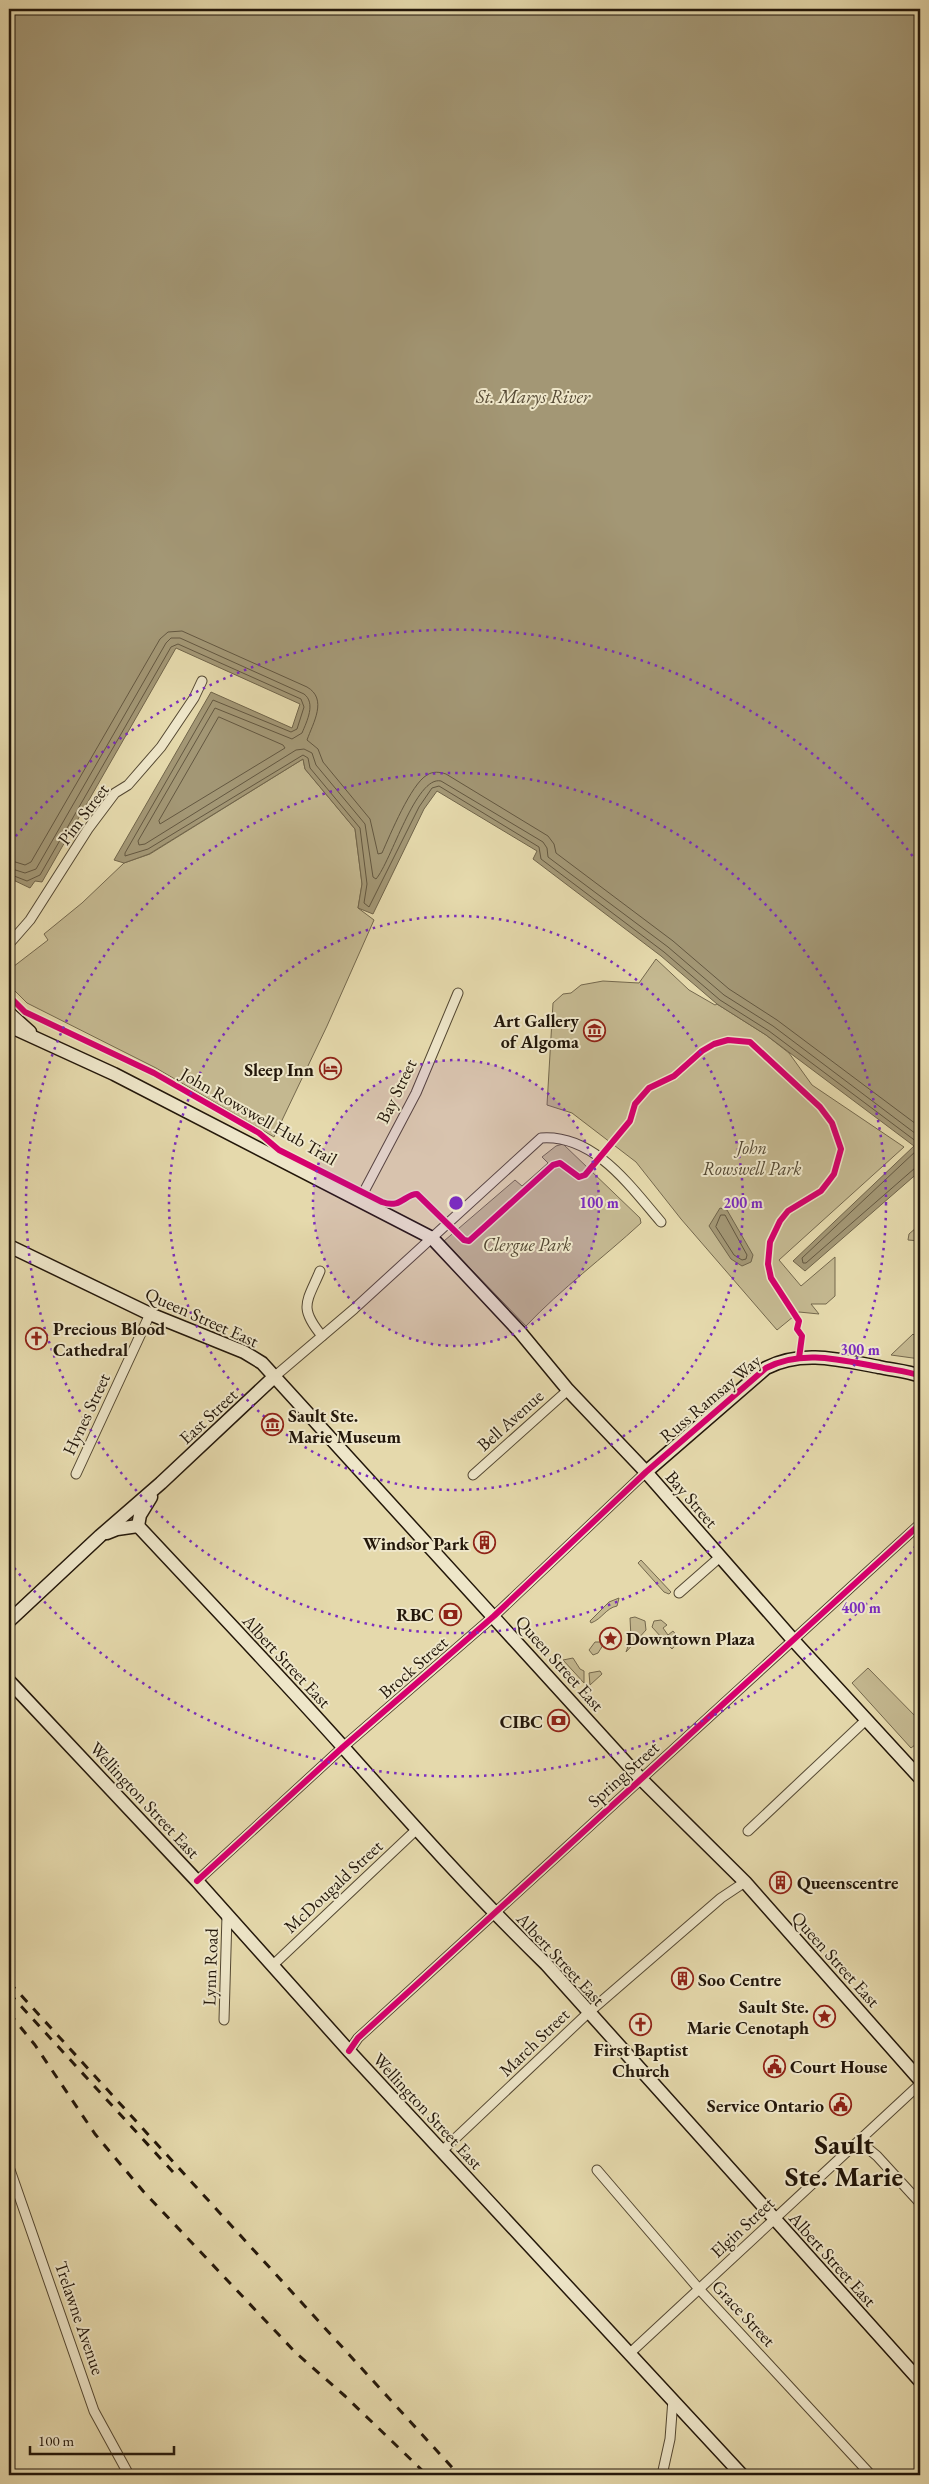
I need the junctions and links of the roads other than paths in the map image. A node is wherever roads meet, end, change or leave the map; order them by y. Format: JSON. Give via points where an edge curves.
{"nodes":[{"id":1,"x":202,"y":681,"type":"dead end"},
{"id":2,"x":9,"y":944,"type":"edge"},
{"id":3,"x":458,"y":993,"type":"dead end"},
{"id":4,"x":9,"y":1012,"type":"edge"},
{"id":5,"x":9,"y":1026,"type":"edge"},
{"id":6,"x":39,"y":1041,"type":"junction"},
{"id":7,"x":359,"y":1201,"type":"junction"},
{"id":8,"x":662,"y":1222,"type":"dead end"},
{"id":9,"x":432,"y":1238,"type":"junction"},
{"id":10,"x":9,"y":1246,"type":"edge"},
{"id":11,"x":320,"y":1270,"type":"dead end"},
{"id":12,"x":150,"y":1314,"type":"junction"},
{"id":13,"x":322,"y":1336,"type":"junction"},
{"id":14,"x":920,"y":1376,"type":"edge"},
{"id":15,"x":274,"y":1377,"type":"junction"},
{"id":16,"x":568,"y":1390,"type":"junction"},
{"id":17,"x":646,"y":1472,"type":"junction"},
{"id":18,"x":76,"y":1474,"type":"dead end"},
{"id":19,"x":473,"y":1475,"type":"dead end"},
{"id":20,"x":161,"y":1483,"type":"junction"},
{"id":21,"x":920,"y":1524,"type":"edge"},
{"id":22,"x":138,"y":1526,"type":"junction"},
{"id":23,"x":100,"y":1536,"type":"junction"},
{"id":24,"x":720,"y":1557,"type":"junction"},
{"id":25,"x":679,"y":1593,"type":"dead end"},
{"id":26,"x":494,"y":1616,"type":"junction"},
{"id":27,"x":10,"y":1622,"type":"edge"},
{"id":28,"x":794,"y":1641,"type":"junction"},
{"id":29,"x":10,"y":1684,"type":"edge"},
{"id":30,"x":867,"y":1719,"type":"junction"},
{"id":31,"x":343,"y":1748,"type":"junction"},
{"id":32,"x":640,"y":1778,"type":"junction"},
{"id":33,"x":920,"y":1778,"type":"edge"},
{"id":34,"x":416,"y":1830,"type":"junction"},
{"id":35,"x":748,"y":1831,"type":"dead end"},
{"id":36,"x":197,"y":1881,"type":"junction"},
{"id":37,"x":744,"y":1882,"type":"junction"},
{"id":38,"x":493,"y":1913,"type":"junction"},
{"id":39,"x":227,"y":1914,"type":"junction"},
{"id":40,"x":273,"y":1965,"type":"junction"},
{"id":41,"x":588,"y":2013,"type":"junction"},
{"id":42,"x":224,"y":2020,"type":"dead end"},
{"id":43,"x":349,"y":2051,"type":"junction"},
{"id":44,"x":920,"y":2080,"type":"edge"},
{"id":45,"x":920,"y":2084,"type":"edge"},
{"id":46,"x":859,"y":2141,"type":"junction"},
{"id":47,"x":442,"y":2151,"type":"junction"},
{"id":48,"x":9,"y":2167,"type":"edge"},
{"id":49,"x":597,"y":2170,"type":"dead end"},
{"id":50,"x":920,"y":2203,"type":"edge"},
{"id":51,"x":774,"y":2219,"type":"junction"},
{"id":52,"x":699,"y":2289,"type":"junction"},
{"id":53,"x":629,"y":2354,"type":"junction"},
{"id":54,"x":920,"y":2381,"type":"edge"},
{"id":55,"x":673,"y":2398,"type":"junction"},
{"id":56,"x":129,"y":2475,"type":"edge"},
{"id":57,"x":662,"y":2475,"type":"edge"},
{"id":58,"x":742,"y":2475,"type":"edge"},
{"id":59,"x":871,"y":2475,"type":"edge"}],
"edges":[{"from":1,"to":2,"type":"street","name":"Pim Street","via":[[161,747],[128,784],[115,793],[30,920]]},
{"from":3,"to":7,"type":"street","name":"Bay Street","via":[[416,1093]]},
{"from":4,"to":6,"type":"main road"},
{"from":5,"to":6,"type":"main road","name":"Bay Street"},
{"from":6,"to":7,"type":"main road","name":"Bay Street","via":[[114,1074]]},
{"from":7,"to":9,"type":"main road","name":"Bay Street"},
{"from":8,"to":9,"type":"street","name":"East Street","via":[[621,1175],[600,1158],[574,1142],[562,1138],[541,1138]]},
{"from":9,"to":13,"type":"street","name":"East Street"},
{"from":9,"to":16,"type":"main road","name":"Bay Street","via":[[520,1332]]},
{"from":10,"to":12,"type":"main road","name":"Queen Street East"},
{"from":11,"to":13,"type":"street","via":[[306,1309]]},
{"from":12,"to":15,"type":"main road","name":"Queen Street East","via":[[244,1352],[262,1363]]},
{"from":12,"to":18,"type":"street","name":"Hynes Street"},
{"from":13,"to":15,"type":"street","name":"East Street"},
{"from":14,"to":17,"type":"main road","name":"Russ Ramsay Way","via":[[834,1358],[780,1361],[766,1368]]},
{"from":15,"to":20,"type":"main road","name":"East Street"},
{"from":15,"to":26,"type":"main road","name":"Queen Street East"},
{"from":16,"to":17,"type":"main road","name":"Bay Street"},
{"from":16,"to":19,"type":"street","name":"Bell Avenue"},
{"from":17,"to":24,"type":"main road","name":"Bay Street"},
{"from":17,"to":26,"type":"street","name":"Brock Street"},
{"from":20,"to":22,"type":"main road","via":[[143,1509]]},
{"from":20,"to":23,"type":"main road","name":"East Street"},
{"from":21,"to":28,"type":"street","name":"Spring Street"},
{"from":22,"to":23,"type":"main road"},
{"from":22,"to":31,"type":"main road","name":"Albert Street East"},
{"from":23,"to":27,"type":"main road","name":"East Street"},
{"from":24,"to":25,"type":"street"},
{"from":24,"to":28,"type":"main road","name":"Bay Street"},
{"from":26,"to":31,"type":"street","name":"Brock Street"},
{"from":26,"to":32,"type":"main road","name":"Queen Street East"},
{"from":28,"to":30,"type":"main road","name":"Bay Street"},
{"from":28,"to":32,"type":"street","name":"Spring Street"},
{"from":29,"to":36,"type":"main road","name":"Wellington Street East"},
{"from":30,"to":33,"type":"main road","name":"Bay Street"},
{"from":30,"to":35,"type":"street"},
{"from":31,"to":34,"type":"main road","name":"Albert Street East"},
{"from":31,"to":36,"type":"street","name":"Brock Street"},
{"from":32,"to":37,"type":"main road","name":"Queen Street East"},
{"from":32,"to":38,"type":"street","name":"Spring Street"},
{"from":34,"to":38,"type":"main road","name":"Albert Street East"},
{"from":34,"to":40,"type":"street","name":"McDougald Street"},
{"from":36,"to":39,"type":"main road","name":"Wellington Street East"},
{"from":37,"to":41,"type":"street","name":"March Street","via":[[721,1898]]},
{"from":37,"to":44,"type":"main road","name":"Queen Street East"},
{"from":38,"to":41,"type":"main road","name":"Albert Street East","via":[[546,1964]]},
{"from":38,"to":43,"type":"street","name":"Spring Street","via":[[358,2038]]},
{"from":39,"to":40,"type":"main road","name":"Wellington Street East"},
{"from":39,"to":42,"type":"street","name":"Lynn Road"},
{"from":40,"to":43,"type":"main road","name":"Wellington Street East"},
{"from":41,"to":47,"type":"street","name":"March Street"},
{"from":41,"to":51,"type":"main road","name":"Albert Street East"},
{"from":43,"to":47,"type":"main road","name":"Wellington Street East"},
{"from":45,"to":46,"type":"street","name":"Elgin Street"},
{"from":46,"to":50,"type":"street"},
{"from":46,"to":51,"type":"street","name":"Elgin Street"},
{"from":47,"to":53,"type":"main road","name":"Wellington Street East"},
{"from":48,"to":56,"type":"street","name":"Trelawne Avenue","via":[[94,2411]]},
{"from":49,"to":52,"type":"street","name":"Grace Street"},
{"from":51,"to":52,"type":"street","name":"Elgin Street"},
{"from":51,"to":54,"type":"main road","name":"Albert Street East"},
{"from":52,"to":53,"type":"street","name":"Elgin Street"},
{"from":52,"to":59,"type":"street","name":"Grace Street"},
{"from":53,"to":55,"type":"main road","name":"Wellington Street East"},
{"from":55,"to":57,"type":"street","via":[[670,2439]]},
{"from":55,"to":58,"type":"main road","name":"Wellington Street East"}]}
